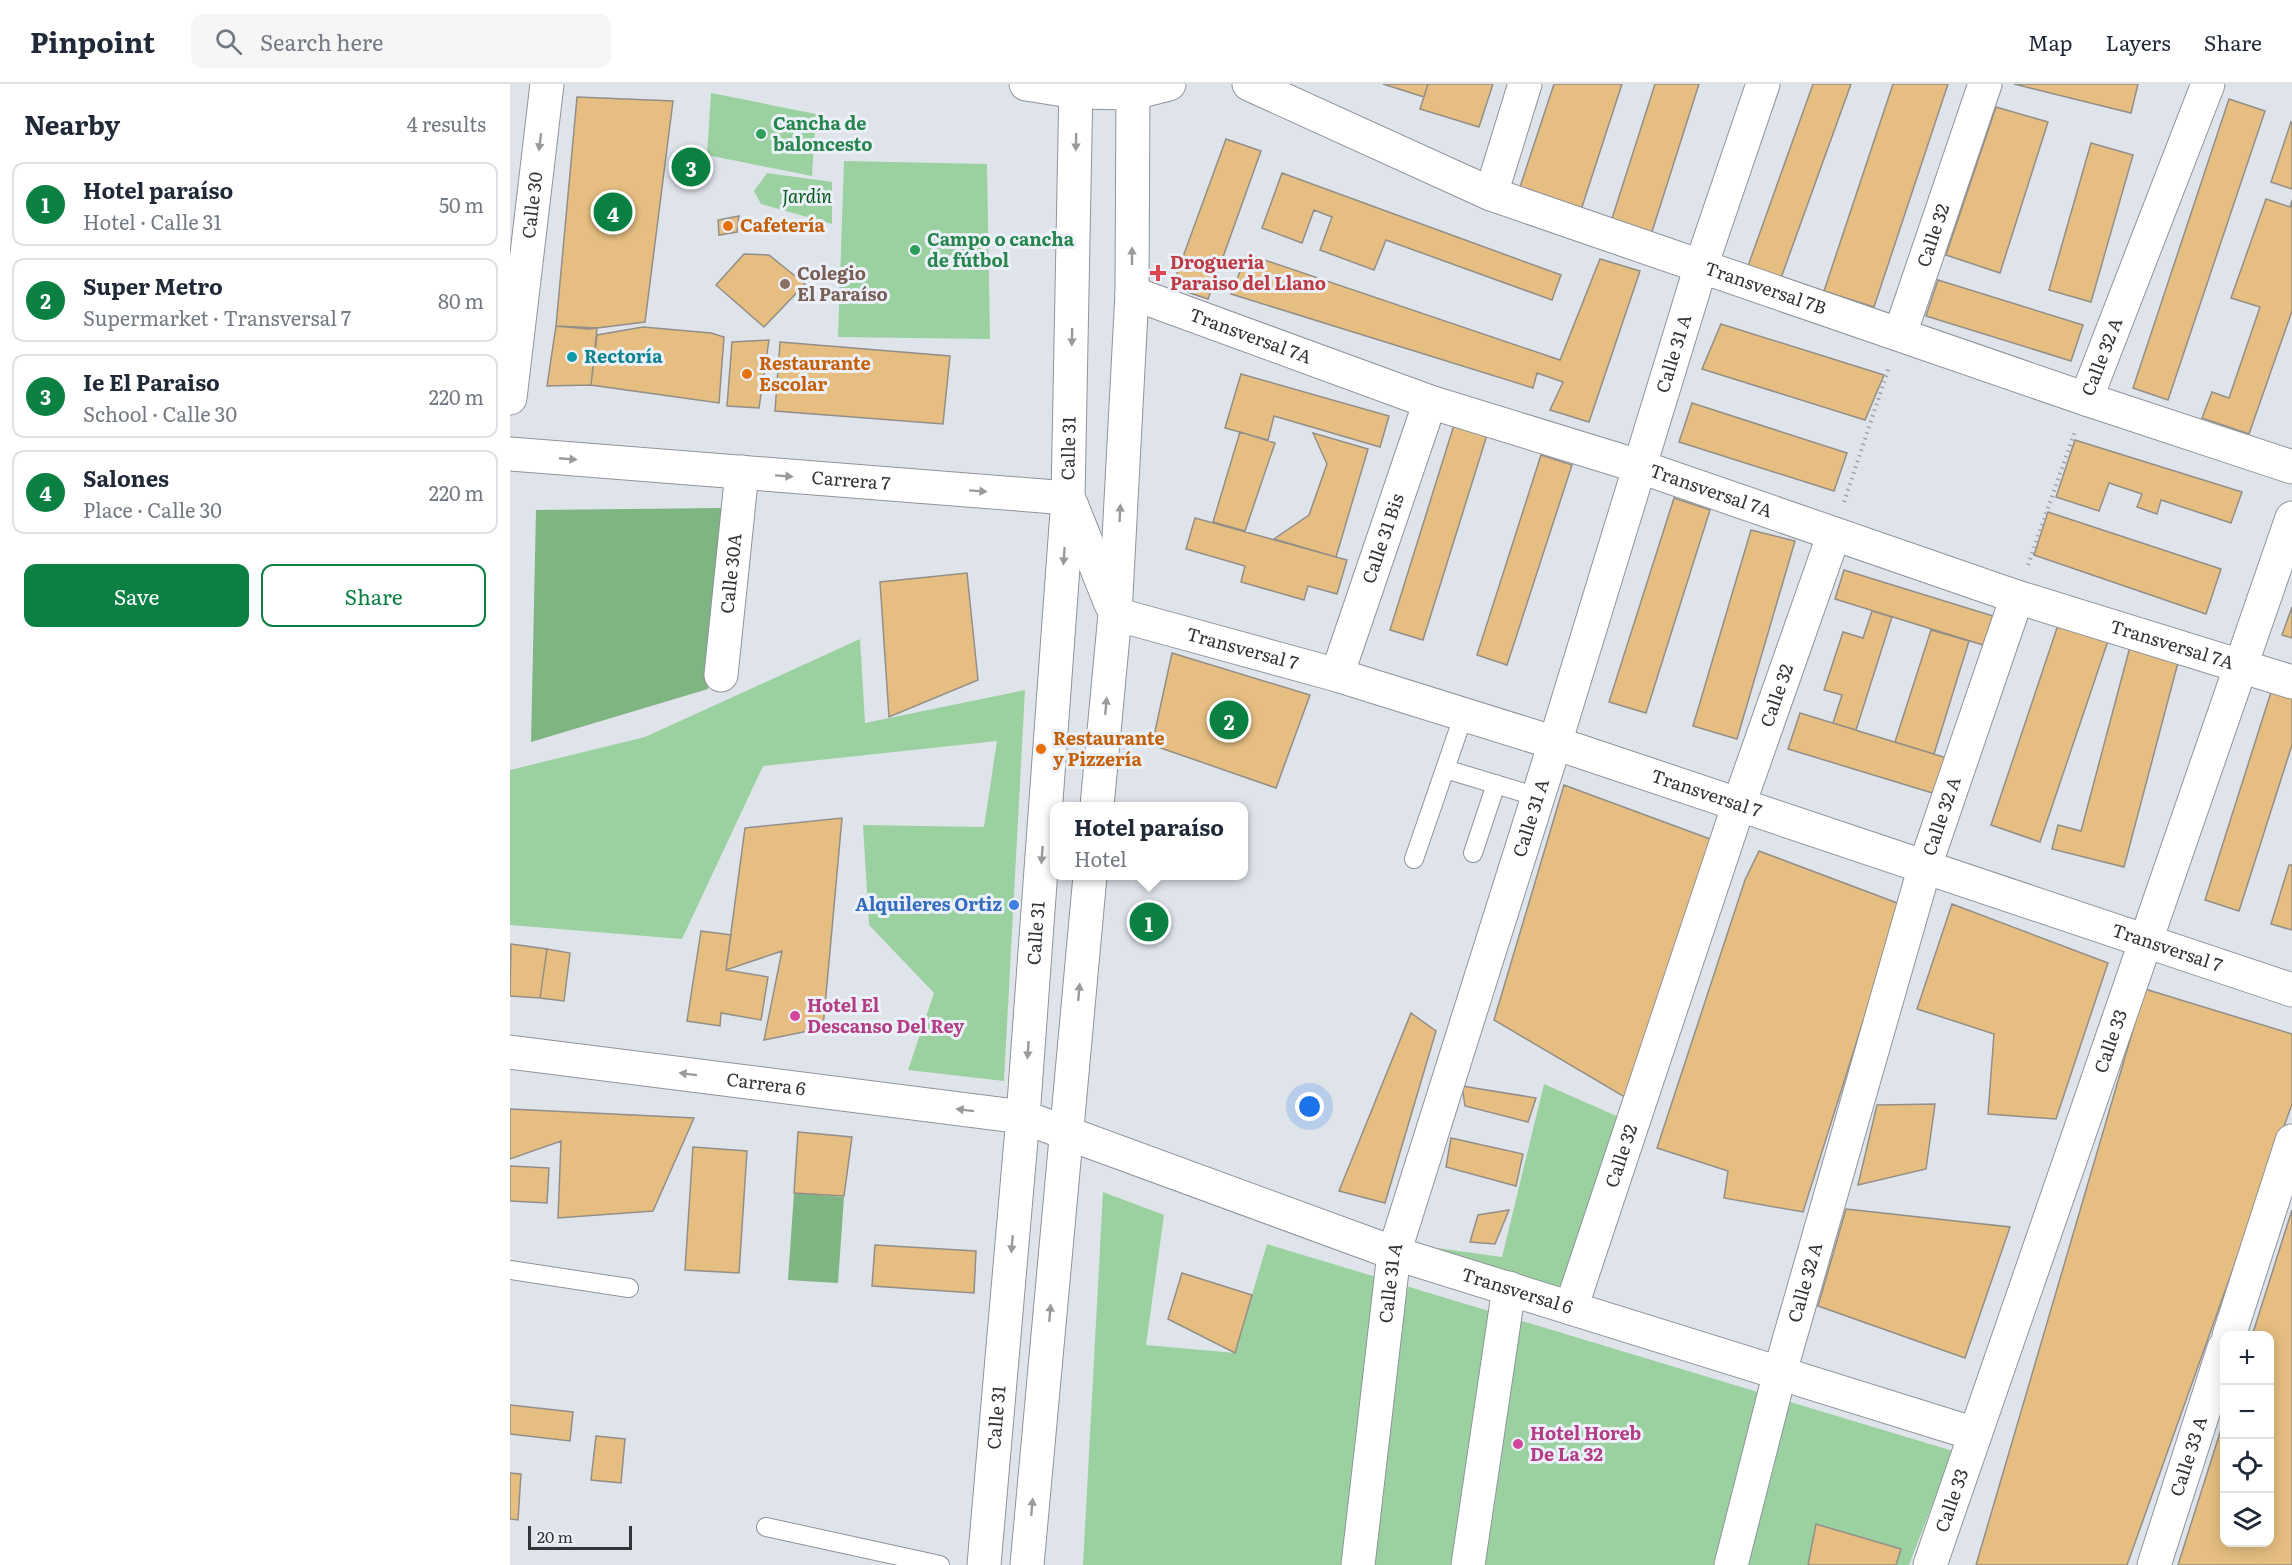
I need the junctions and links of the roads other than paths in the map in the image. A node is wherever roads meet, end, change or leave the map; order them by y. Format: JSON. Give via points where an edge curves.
{"nodes":[{"id":1,"x":546,"y":84,"type":"edge"},
{"id":2,"x":1026,"y":84,"type":"edge"},
{"id":3,"x":1169,"y":84,"type":"edge"},
{"id":4,"x":1249,"y":84,"type":"edge"},
{"id":5,"x":1525,"y":84,"type":"edge"},
{"id":6,"x":1763,"y":84,"type":"edge"},
{"id":7,"x":1986,"y":84,"type":"edge"},
{"id":8,"x":2208,"y":84,"type":"edge"},
{"id":9,"x":1076,"y":88,"type":"edge"},
{"id":10,"x":1133,"y":88,"type":"edge"},
{"id":11,"x":1491,"y":194,"type":"junction"},
{"id":12,"x":1701,"y":266,"type":"junction"},
{"id":13,"x":1132,"y":293,"type":"junction"},
{"id":14,"x":1900,"y":334,"type":"junction"},
{"id":15,"x":510,"y":398,"type":"edge"},
{"id":16,"x":2086,"y":399,"type":"junction"},
{"id":17,"x":1430,"y":402,"type":"junction"},
{"id":18,"x":510,"y":454,"type":"edge"},
{"id":19,"x":1638,"y":466,"type":"junction"},
{"id":20,"x":2292,"y":467,"type":"edge"},
{"id":21,"x":741,"y":472,"type":"junction"},
{"id":22,"x":1068,"y":498,"type":"junction"},
{"id":23,"x":2292,"y":518,"type":"edge"},
{"id":24,"x":1834,"y":534,"type":"junction"},
{"id":25,"x":2017,"y":597,"type":"junction"},
{"id":26,"x":1115,"y":614,"type":"junction"},
{"id":27,"x":2241,"y":666,"type":"junction"},
{"id":28,"x":722,"y":675,"type":"dead end"},
{"id":29,"x":1337,"y":675,"type":"junction"},
{"id":30,"x":2292,"y":682,"type":"edge"},
{"id":31,"x":1464,"y":714,"type":"junction"},
{"id":32,"x":1555,"y":743,"type":"junction"},
{"id":33,"x":1445,"y":769,"type":"junction"},
{"id":34,"x":1496,"y":784,"type":"junction"},
{"id":35,"x":1538,"y":797,"type":"junction"},
{"id":36,"x":1097,"y":802,"type":"edge"},
{"id":37,"x":1739,"y":804,"type":"junction"},
{"id":38,"x":1473,"y":853,"type":"dead end"},
{"id":39,"x":1414,"y":859,"type":"dead end"},
{"id":40,"x":1925,"y":866,"type":"junction"},
{"id":41,"x":1090,"y":880,"type":"edge"},
{"id":42,"x":2146,"y":941,"type":"junction"},
{"id":43,"x":2292,"y":990,"type":"edge"},
{"id":44,"x":510,"y":1052,"type":"edge"},
{"id":45,"x":1023,"y":1117,"type":"junction"},
{"id":46,"x":1066,"y":1134,"type":"junction"},
{"id":47,"x":2292,"y":1141,"type":"edge"},
{"id":48,"x":1394,"y":1253,"type":"junction"},
{"id":49,"x":510,"y":1270,"type":"edge"},
{"id":50,"x":629,"y":1288,"type":"dead end"},
{"id":51,"x":1509,"y":1288,"type":"junction"},
{"id":52,"x":1571,"y":1308,"type":"junction"},
{"id":53,"x":2230,"y":1331,"type":"edge"},
{"id":54,"x":2220,"y":1360,"type":"edge"},
{"id":55,"x":1779,"y":1372,"type":"junction"},
{"id":56,"x":1975,"y":1434,"type":"junction"},
{"id":57,"x":766,"y":1527,"type":"dead end"},
{"id":58,"x":940,"y":1565,"type":"edge"},
{"id":59,"x":984,"y":1565,"type":"edge"},
{"id":60,"x":1027,"y":1565,"type":"edge"},
{"id":61,"x":1358,"y":1565,"type":"edge"},
{"id":62,"x":1468,"y":1565,"type":"edge"},
{"id":63,"x":1731,"y":1565,"type":"edge"},
{"id":64,"x":1930,"y":1565,"type":"edge"},
{"id":65,"x":2154,"y":1565,"type":"edge"}],
"edges":[{"from":1,"to":15,"type":"street","name":"Calle 30","one_way":true},
{"from":2,"to":9,"type":"street"},
{"from":3,"to":10,"type":"street"},
{"from":4,"to":11,"type":"street","name":"Transversal 7B"},
{"from":5,"to":11,"type":"street"},
{"from":6,"to":12,"type":"street","name":"Calle 31 A"},
{"from":7,"to":14,"type":"street","name":"Calle 32"},
{"from":8,"to":16,"type":"street","name":"Calle 32 A"},
{"from":9,"to":10,"type":"street"},
{"from":9,"to":22,"type":"street","name":"Calle 31","one_way":true},
{"from":13,"to":10,"type":"street","one_way":true},
{"from":11,"to":12,"type":"street","name":"Transversal 7B"},
{"from":12,"to":14,"type":"street","name":"Transversal 7B"},
{"from":12,"to":19,"type":"street","name":"Calle 31 A"},
{"from":13,"to":17,"type":"street","name":"Transversal 7A"},
{"from":26,"to":13,"type":"street","one_way":true},
{"from":14,"to":16,"type":"street","name":"Transversal 7B"},
{"from":16,"to":20,"type":"street","name":"Transversal 7B"},
{"from":17,"to":19,"type":"street","name":"Transversal 7A"},
{"from":17,"to":29,"type":"street","name":"Calle 31 Bis"},
{"from":18,"to":21,"type":"street","name":"Carrera 7","one_way":true},
{"from":19,"to":24,"type":"street","name":"Transversal 7A"},
{"from":19,"to":32,"type":"street","name":"Calle 31 A"},
{"from":21,"to":22,"type":"street","name":"Carrera 7","one_way":true},
{"from":21,"to":28,"type":"street","name":"Calle 30A"},
{"from":22,"to":26,"type":"street"},
{"from":22,"to":45,"type":"street","name":"Calle 31","one_way":true},
{"from":23,"to":27,"type":"street","name":"Calle 33"},
{"from":24,"to":25,"type":"street","name":"Transversal 7A"},
{"from":24,"to":37,"type":"street","name":"Calle 32"},
{"from":25,"to":27,"type":"street","name":"Transversal 7A"},
{"from":25,"to":40,"type":"street","name":"Calle 32 A"},
{"from":26,"to":29,"type":"street","name":"Transversal 7"},
{"from":36,"to":26,"type":"street","one_way":true},
{"from":27,"to":30,"type":"street","name":"Transversal 7A"},
{"from":27,"to":42,"type":"street","name":"Calle 33"},
{"from":29,"to":31,"type":"street","name":"Transversal 7"},
{"from":31,"to":32,"type":"street","name":"Transversal 7"},
{"from":31,"to":33,"type":"lane"},
{"from":32,"to":35,"type":"street","name":"Calle 31 A"},
{"from":32,"to":37,"type":"street","name":"Transversal 7"},
{"from":33,"to":34,"type":"lane"},
{"from":33,"to":39,"type":"lane"},
{"from":34,"to":35,"type":"lane"},
{"from":34,"to":38,"type":"lane"},
{"from":35,"to":48,"type":"street","name":"Calle 31 A"},
{"from":37,"to":40,"type":"street","name":"Transversal 7"},
{"from":37,"to":52,"type":"street","name":"Calle 32"},
{"from":40,"to":42,"type":"street","name":"Transversal 7"},
{"from":40,"to":55,"type":"street","name":"Calle 32 A"},
{"from":46,"to":41,"type":"street","one_way":true},
{"from":42,"to":43,"type":"street","name":"Transversal 7"},
{"from":42,"to":56,"type":"street","name":"Calle 33"},
{"from":45,"to":44,"type":"street","name":"Carrera 6","one_way":true},
{"from":45,"to":46,"type":"street","name":"Carrera 6"},
{"from":45,"to":59,"type":"street","name":"Calle 31","one_way":true},
{"from":46,"to":48,"type":"street","name":"Transversal 6"},
{"from":60,"to":46,"type":"street","one_way":true},
{"from":47,"to":53,"type":"street"},
{"from":48,"to":51,"type":"street","name":"Transversal 6"},
{"from":48,"to":61,"type":"street","name":"Calle 31 A"},
{"from":49,"to":50,"type":"lane"},
{"from":51,"to":52,"type":"street","name":"Transversal 6"},
{"from":51,"to":62,"type":"street"},
{"from":52,"to":55,"type":"street","name":"Transversal 6"},
{"from":54,"to":65,"type":"street","name":"Calle 33 A"},
{"from":55,"to":56,"type":"street","name":"Transversal 6"},
{"from":55,"to":63,"type":"street","name":"Calle 32 A"},
{"from":56,"to":64,"type":"street","name":"Calle 33"},
{"from":57,"to":58,"type":"lane"}]}
